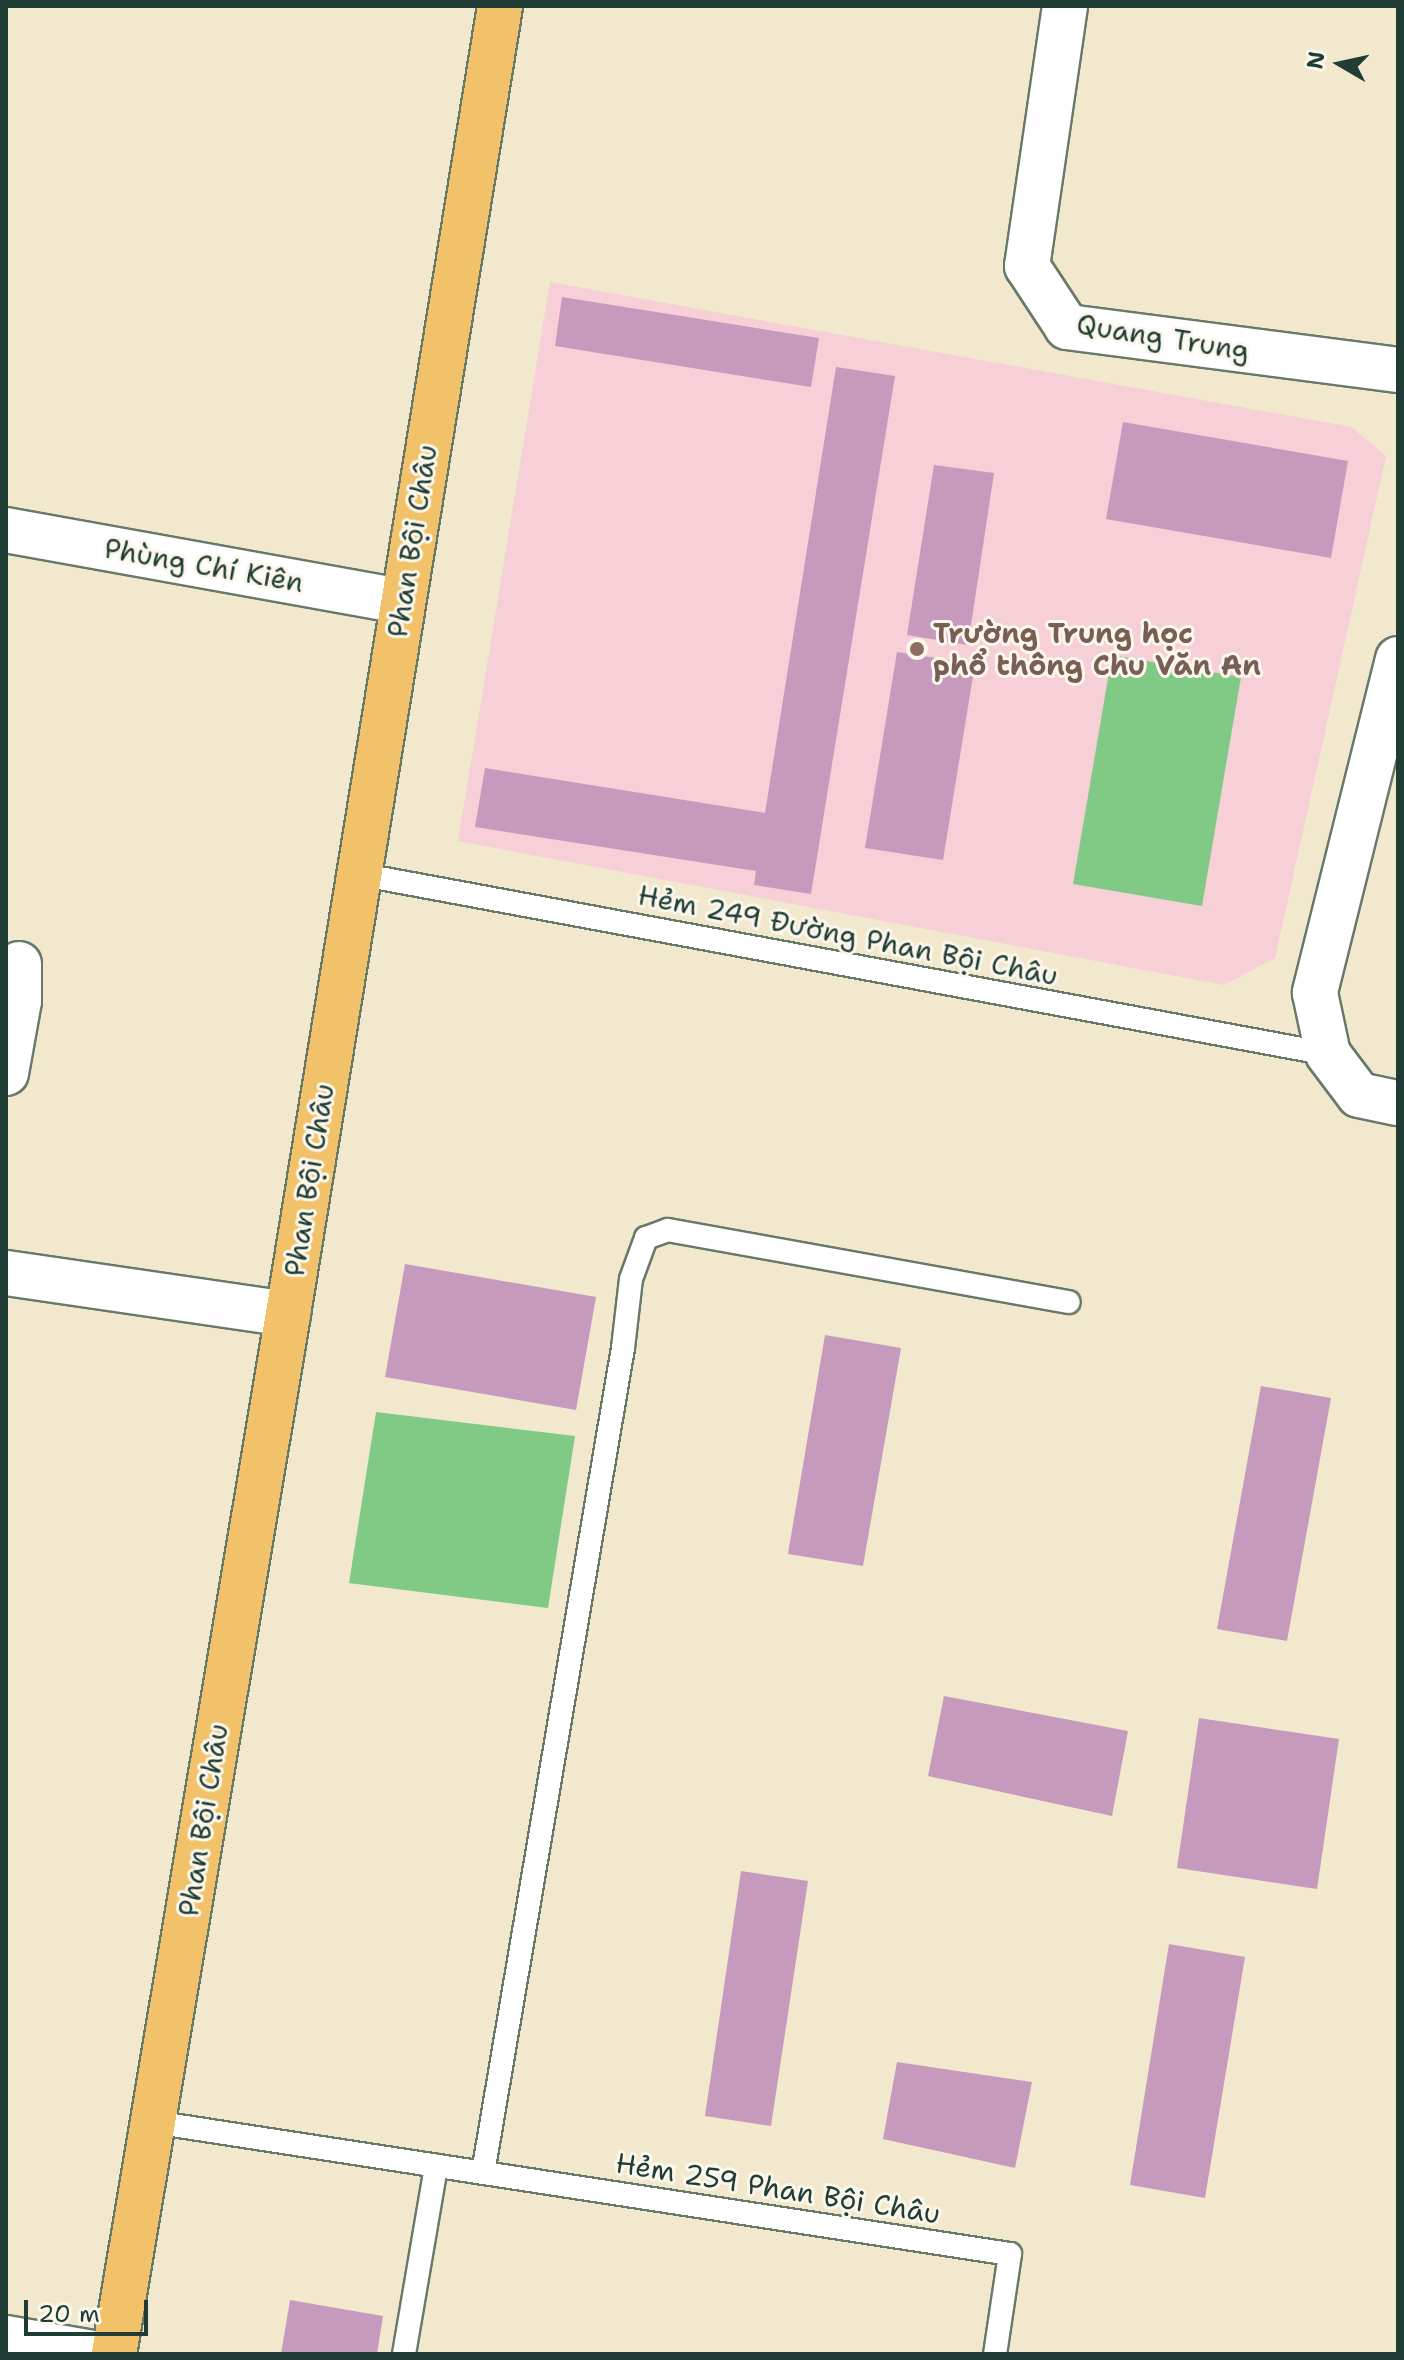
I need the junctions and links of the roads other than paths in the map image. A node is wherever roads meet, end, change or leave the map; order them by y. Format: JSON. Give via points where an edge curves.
{"nodes":[{"id":1,"x":500,"y":6,"type":"edge"},
{"id":2,"x":1065,"y":6,"type":"edge"},
{"id":3,"x":1398,"y":370,"type":"edge"},
{"id":4,"x":6,"y":530,"type":"edge"},
{"id":5,"x":402,"y":601,"type":"junction"},
{"id":6,"x":1398,"y":659,"type":"edge"},
{"id":7,"x":358,"y":874,"type":"junction"},
{"id":8,"x":19,"y":964,"type":"dead end"},
{"id":9,"x":1328,"y":1054,"type":"junction"},
{"id":10,"x":6,"y":1073,"type":"edge"},
{"id":11,"x":1398,"y":1103,"type":"edge"},
{"id":12,"x":6,"y":1273,"type":"edge"},
{"id":13,"x":1069,"y":1302,"type":"dead end"},
{"id":14,"x":288,"y":1314,"type":"junction"},
{"id":15,"x":153,"y":2122,"type":"junction"},
{"id":16,"x":436,"y":2166,"type":"junction"},
{"id":17,"x":483,"y":2173,"type":"junction"},
{"id":18,"x":6,"y":2338,"type":"edge"},
{"id":19,"x":99,"y":2354,"type":"edge"},
{"id":20,"x":114,"y":2354,"type":"edge"},
{"id":21,"x":404,"y":2354,"type":"edge"},
{"id":22,"x":995,"y":2354,"type":"edge"}],
"edges":[{"from":1,"to":5,"type":"main road","name":"Phan Bội Châu"},
{"from":2,"to":3,"type":"street","name":"Quang Trung","via":[[1027,266],[1067,327]]},
{"from":4,"to":5,"type":"street","name":"Phùng Chí Kiên"},
{"from":5,"to":7,"type":"main road","name":"Phan Bội Châu"},
{"from":6,"to":9,"type":"street","via":[[1315,993]]},
{"from":7,"to":9,"type":"lane","name":"Hẻm 249 Đường Phan Bội Châu"},
{"from":7,"to":14,"type":"main road","name":"Phan Bội Châu"},
{"from":8,"to":10,"type":"street","via":[[19,1001]]},
{"from":9,"to":11,"type":"street","via":[[1359,1095]]},
{"from":12,"to":14,"type":"street"},
{"from":13,"to":17,"type":"lane","via":[[668,1230],[646,1238],[631,1279]]},
{"from":14,"to":15,"type":"main road","name":"Phan Bội Châu"},
{"from":15,"to":16,"type":"lane","name":"Hẻm 259 Phan Bội Châu"},
{"from":15,"to":20,"type":"main road","name":"Phan Bội Châu"},
{"from":16,"to":17,"type":"lane","name":"Hẻm 259 Phan Bội Châu"},
{"from":16,"to":21,"type":"lane"},
{"from":17,"to":22,"type":"lane","name":"Hẻm 259 Phan Bội Châu","via":[[1010,2254]]},
{"from":18,"to":19,"type":"street"}]}
